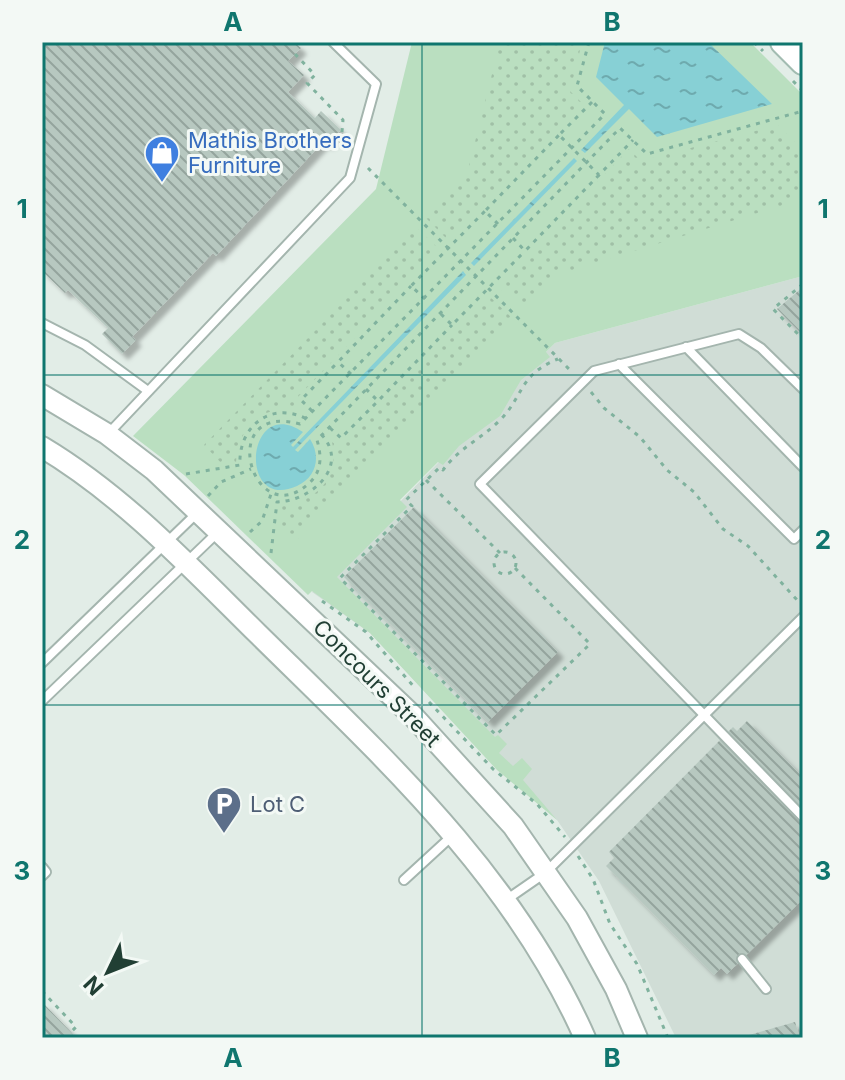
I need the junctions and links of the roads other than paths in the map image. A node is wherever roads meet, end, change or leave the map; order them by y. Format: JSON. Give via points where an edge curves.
{"nodes":[{"id":1,"x":333,"y":42,"type":"edge"},
{"id":2,"x":783,"y":42,"type":"edge"},
{"id":3,"x":803,"y":62,"type":"edge"},
{"id":4,"x":42,"y":323,"type":"edge"},
{"id":5,"x":686,"y":347,"type":"junction"},
{"id":6,"x":619,"y":364,"type":"junction"},
{"id":7,"x":803,"y":389,"type":"edge"},
{"id":8,"x":148,"y":391,"type":"junction"},
{"id":9,"x":42,"y":395,"type":"edge"},
{"id":10,"x":107,"y":434,"type":"junction"},
{"id":11,"x":42,"y":447,"type":"edge"},
{"id":12,"x":803,"y":467,"type":"edge"},
{"id":13,"x":204,"y":503,"type":"junction"},
{"id":14,"x":220,"y":530,"type":"junction"},
{"id":15,"x":803,"y":530,"type":"edge"},
{"id":16,"x":166,"y":543,"type":"junction"},
{"id":17,"x":186,"y":563,"type":"junction"},
{"id":18,"x":803,"y":617,"type":"edge"},
{"id":19,"x":42,"y":663,"type":"edge"},
{"id":20,"x":42,"y":701,"type":"edge"},
{"id":21,"x":706,"y":714,"type":"junction"},
{"id":22,"x":803,"y":817,"type":"edge"},
{"id":23,"x":455,"y":834,"type":"junction"},
{"id":24,"x":42,"y":867,"type":"edge"},
{"id":25,"x":545,"y":873,"type":"junction"},
{"id":26,"x":42,"y":876,"type":"edge"},
{"id":27,"x":404,"y":880,"type":"dead end"},
{"id":28,"x":506,"y":900,"type":"junction"},
{"id":29,"x":742,"y":959,"type":"dead end"},
{"id":30,"x":766,"y":989,"type":"dead end"},
{"id":31,"x":585,"y":1038,"type":"edge"},
{"id":32,"x":637,"y":1038,"type":"edge"}],
"edges":[{"from":1,"to":8,"type":"lane","via":[[376,84],[350,178]]},
{"from":2,"to":3,"type":"main road"},
{"from":4,"to":8,"type":"lane","via":[[85,345]]},
{"from":5,"to":6,"type":"lane"},
{"from":5,"to":7,"type":"lane","via":[[739,334]]},
{"from":5,"to":12,"type":"lane"},
{"from":6,"to":15,"type":"lane","via":[[794,539]]},
{"from":6,"to":21,"type":"lane","via":[[594,371],[480,484]]},
{"from":8,"to":10,"type":"lane"},
{"from":9,"to":10,"type":"street","name":"Concours Street"},
{"from":10,"to":13,"type":"street","name":"Concours Street"},
{"from":11,"to":16,"type":"street"},
{"from":13,"to":14,"type":"street","name":"Concours Street"},
{"from":13,"to":16,"type":"lane"},
{"from":14,"to":17,"type":"lane"},
{"from":14,"to":25,"type":"street","name":"Concours Street","via":[[413,716],[513,826]]},
{"from":16,"to":17,"type":"street"},
{"from":16,"to":19,"type":"lane"},
{"from":17,"to":20,"type":"lane"},
{"from":17,"to":23,"type":"street","via":[[368,739]]},
{"from":18,"to":21,"type":"lane"},
{"from":21,"to":22,"type":"lane"},
{"from":21,"to":25,"type":"lane"},
{"from":23,"to":27,"type":"lane"},
{"from":23,"to":28,"type":"street"},
{"from":24,"to":26,"type":"lane"},
{"from":25,"to":28,"type":"lane"},
{"from":25,"to":32,"type":"street","name":"Concours Street","via":[[583,930]]},
{"from":28,"to":31,"type":"street"},
{"from":29,"to":30,"type":"lane"}]}
